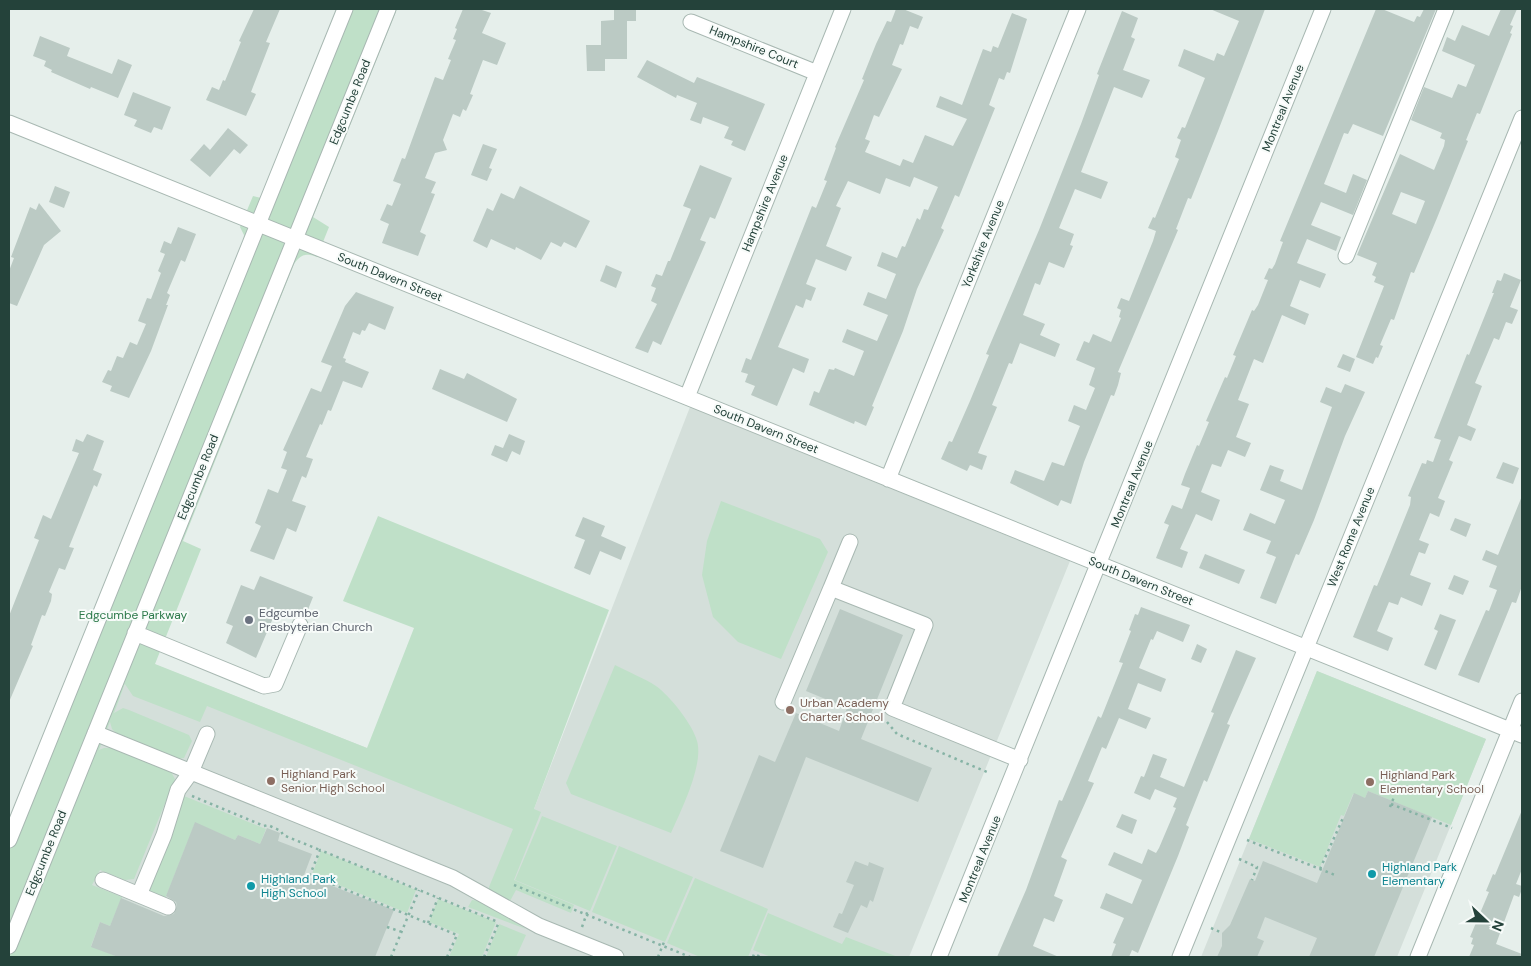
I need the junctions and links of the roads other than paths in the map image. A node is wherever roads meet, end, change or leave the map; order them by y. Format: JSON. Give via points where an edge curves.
{"nodes":[{"id":1,"x":346,"y":9,"type":"edge"},
{"id":2,"x":388,"y":9,"type":"edge"},
{"id":3,"x":843,"y":9,"type":"edge"},
{"id":4,"x":1078,"y":9,"type":"edge"},
{"id":5,"x":1323,"y":9,"type":"edge"},
{"id":6,"x":1446,"y":9,"type":"edge"},
{"id":7,"x":691,"y":22,"type":"dead end"},
{"id":8,"x":817,"y":72,"type":"junction"},
{"id":9,"x":1522,"y":118,"type":"edge"},
{"id":10,"x":9,"y":123,"type":"edge"},
{"id":11,"x":258,"y":224,"type":"junction"},
{"id":12,"x":295,"y":239,"type":"junction"},
{"id":13,"x":1346,"y":256,"type":"dead end"},
{"id":14,"x":687,"y":397,"type":"junction"},
{"id":15,"x":888,"y":478,"type":"junction"},
{"id":16,"x":850,"y":542,"type":"dead end"},
{"id":17,"x":1100,"y":564,"type":"junction"},
{"id":18,"x":831,"y":588,"type":"junction"},
{"id":19,"x":300,"y":625,"type":"dead end"},
{"id":20,"x":135,"y":633,"type":"junction"},
{"id":21,"x":1306,"y":648,"type":"junction"},
{"id":22,"x":1522,"y":701,"type":"edge"},
{"id":23,"x":783,"y":702,"type":"dead end"},
{"id":24,"x":1516,"y":732,"type":"edge"},
{"id":25,"x":95,"y":733,"type":"junction"},
{"id":26,"x":207,"y":734,"type":"dead end"},
{"id":27,"x":1020,"y":760,"type":"junction"},
{"id":28,"x":191,"y":772,"type":"junction"},
{"id":29,"x":9,"y":840,"type":"edge"},
{"id":30,"x":102,"y":880,"type":"dead end"},
{"id":31,"x":139,"y":895,"type":"junction"},
{"id":32,"x":168,"y":907,"type":"dead end"},
{"id":33,"x":9,"y":946,"type":"edge"},
{"id":34,"x":616,"y":957,"type":"edge"},
{"id":35,"x":939,"y":957,"type":"edge"},
{"id":36,"x":1180,"y":957,"type":"edge"},
{"id":37,"x":1418,"y":957,"type":"edge"}],
"edges":[{"from":1,"to":11,"type":"street"},
{"from":2,"to":12,"type":"street","name":"Edgcumbe Road"},
{"from":3,"to":8,"type":"street","name":"Hampshire Avenue"},
{"from":4,"to":15,"type":"street","name":"Yorkshire Avenue"},
{"from":5,"to":17,"type":"street","name":"Montreal Avenue"},
{"from":6,"to":13,"type":"street"},
{"from":7,"to":8,"type":"street","name":"Hampshire Court"},
{"from":8,"to":14,"type":"street","name":"Hampshire Avenue"},
{"from":9,"to":21,"type":"street","name":"West Rome Avenue"},
{"from":10,"to":11,"type":"street","name":"South Davern Street"},
{"from":11,"to":12,"type":"street","name":"South Davern Street"},
{"from":11,"to":29,"type":"street"},
{"from":12,"to":14,"type":"street","name":"South Davern Street"},
{"from":12,"to":20,"type":"street","name":"Edgcumbe Road"},
{"from":14,"to":15,"type":"street","name":"South Davern Street"},
{"from":15,"to":17,"type":"street","name":"South Davern Street"},
{"from":16,"to":18,"type":"street"},
{"from":17,"to":21,"type":"street","name":"South Davern Street"},
{"from":17,"to":27,"type":"street","name":"Montreal Avenue"},
{"from":18,"to":23,"type":"street"},
{"from":18,"to":27,"type":"street","via":[[925,626],[892,708]]},
{"from":19,"to":20,"type":"street","via":[[275,684],[264,686]]},
{"from":20,"to":25,"type":"street","name":"Edgcumbe Road"},
{"from":21,"to":24,"type":"street","name":"South Davern Street"},
{"from":21,"to":36,"type":"street","name":"West Rome Avenue"},
{"from":22,"to":24,"type":"street"},
{"from":24,"to":37,"type":"street"},
{"from":25,"to":28,"type":"street"},
{"from":25,"to":33,"type":"street","name":"Edgcumbe Road"},
{"from":26,"to":28,"type":"street"},
{"from":27,"to":35,"type":"street","name":"Montreal Avenue"},
{"from":28,"to":31,"type":"street","via":[[178,790],[164,835]]},
{"from":28,"to":34,"type":"street","via":[[453,878],[539,926]]},
{"from":30,"to":31,"type":"street"},
{"from":31,"to":32,"type":"street"}]}
